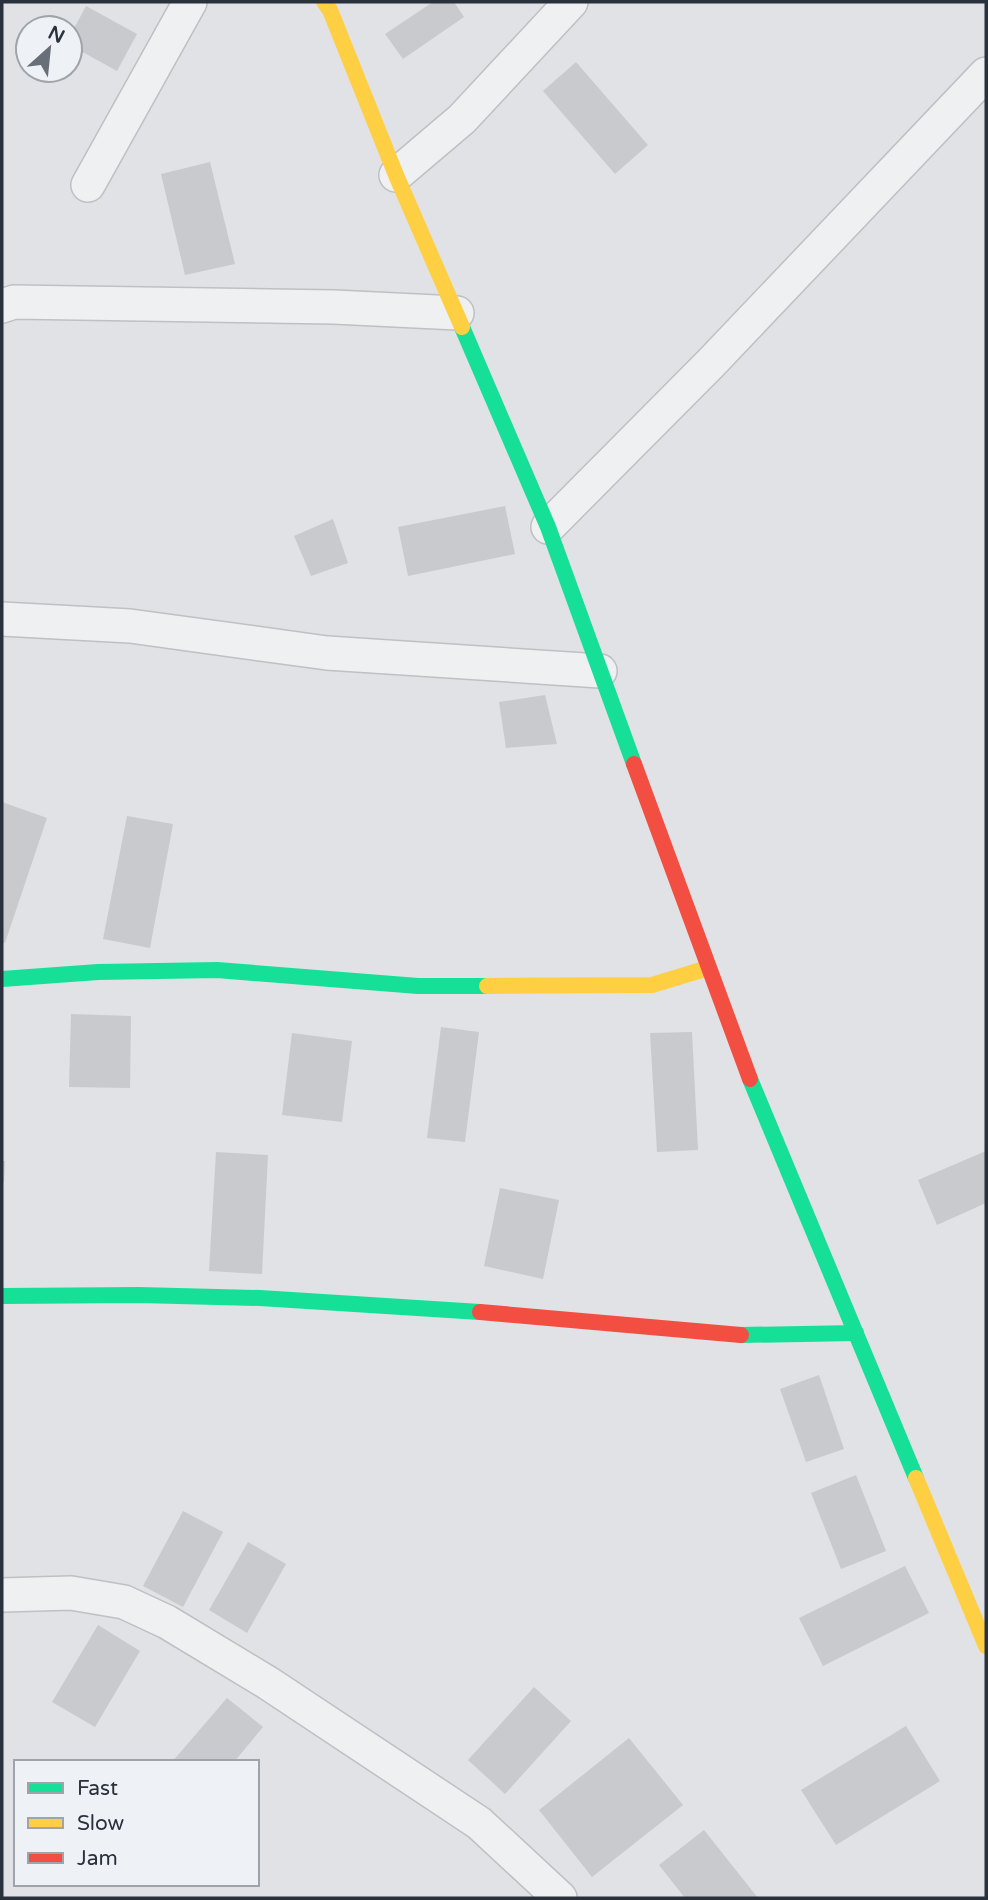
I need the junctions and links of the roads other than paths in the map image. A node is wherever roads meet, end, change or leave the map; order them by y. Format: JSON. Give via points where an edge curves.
{"nodes":[{"id":1,"x":190,"y":2,"type":"edge"},
{"id":2,"x":324,"y":2,"type":"edge"},
{"id":3,"x":571,"y":2,"type":"edge"},
{"id":4,"x":986,"y":74,"type":"edge"},
{"id":5,"x":396,"y":175,"type":"junction"},
{"id":6,"x":88,"y":185,"type":"dead end"},
{"id":7,"x":2,"y":306,"type":"edge"},
{"id":8,"x":457,"y":313,"type":"junction"},
{"id":9,"x":548,"y":527,"type":"junction"},
{"id":10,"x":2,"y":619,"type":"edge"},
{"id":11,"x":600,"y":671,"type":"junction"},
{"id":12,"x":708,"y":968,"type":"junction"},
{"id":13,"x":2,"y":979,"type":"edge"},
{"id":14,"x":2,"y":1296,"type":"edge"},
{"id":15,"x":856,"y":1333,"type":"junction"},
{"id":16,"x":2,"y":1595,"type":"edge"},
{"id":17,"x":986,"y":1646,"type":"edge"},
{"id":18,"x":560,"y":1898,"type":"edge"}],
"edges":[{"from":1,"to":6,"type":"street"},
{"from":2,"to":5,"type":"street"},
{"from":3,"to":5,"type":"street","via":[[461,119]]},
{"from":4,"to":9,"type":"street"},
{"from":5,"to":8,"type":"street"},
{"from":7,"to":8,"type":"street","via":[[14,302],[307,306]]},
{"from":8,"to":9,"type":"street"},
{"from":9,"to":11,"type":"street"},
{"from":10,"to":11,"type":"street","via":[[131,626],[327,653]]},
{"from":11,"to":12,"type":"street"},
{"from":12,"to":13,"type":"street","via":[[652,985],[418,986],[217,970]]},
{"from":12,"to":15,"type":"street"},
{"from":14,"to":15,"type":"street","via":[[260,1298],[504,1313],[747,1336]]},
{"from":15,"to":17,"type":"street"},
{"from":16,"to":18,"type":"street","via":[[71,1593],[124,1602],[167,1622],[479,1823]]}]}
